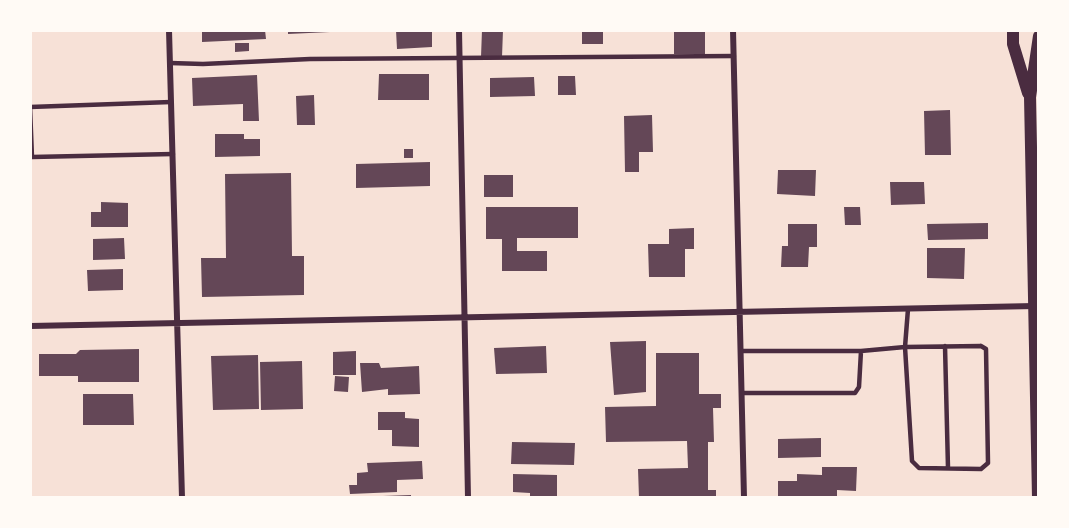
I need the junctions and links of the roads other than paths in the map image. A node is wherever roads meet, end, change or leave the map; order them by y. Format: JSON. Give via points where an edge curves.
{"nodes":[{"id":1,"x":169,"y":30,"type":"edge"},
{"id":2,"x":459,"y":30,"type":"edge"},
{"id":3,"x":733,"y":30,"type":"edge"},
{"id":4,"x":1013,"y":30,"type":"edge"},
{"id":5,"x":1039,"y":36,"type":"edge"},
{"id":6,"x":734,"y":56,"type":"junction"},
{"id":7,"x":460,"y":57,"type":"junction"},
{"id":8,"x":170,"y":63,"type":"junction"},
{"id":9,"x":1030,"y":97,"type":"junction"},
{"id":10,"x":171,"y":102,"type":"junction"},
{"id":11,"x":173,"y":154,"type":"junction"},
{"id":12,"x":1036,"y":306,"type":"edge"},
{"id":13,"x":908,"y":309,"type":"junction"},
{"id":14,"x":740,"y":312,"type":"junction"},
{"id":15,"x":465,"y":318,"type":"junction"},
{"id":16,"x":178,"y":323,"type":"junction"},
{"id":17,"x":30,"y":326,"type":"edge"},
{"id":18,"x":945,"y":346,"type":"junction"},
{"id":19,"x":906,"y":347,"type":"junction"},
{"id":20,"x":741,"y":351,"type":"junction"},
{"id":21,"x":861,"y":351,"type":"junction"},
{"id":22,"x":742,"y":393,"type":"junction"},
{"id":23,"x":948,"y":468,"type":"junction"},
{"id":24,"x":1038,"y":473,"type":"edge"},
{"id":25,"x":182,"y":498,"type":"edge"},
{"id":26,"x":468,"y":498,"type":"edge"},
{"id":27,"x":744,"y":498,"type":"edge"},
{"id":28,"x":1038,"y":498,"type":"edge"}],
"edges":[{"from":1,"to":8,"type":"street"},
{"from":2,"to":7,"type":"street"},
{"from":3,"to":6,"type":"street"},
{"from":4,"to":9,"type":"main road","via":[[1013,44]]},
{"from":5,"to":9,"type":"main road"},
{"from":6,"to":7,"type":"lane"},
{"from":6,"to":14,"type":"street"},
{"from":7,"to":8,"type":"lane"},
{"from":7,"to":15,"type":"street"},
{"from":8,"to":10,"type":"street"},
{"from":9,"to":12,"type":"main road"},
{"from":10,"to":11,"type":"street"},
{"from":10,"to":11,"type":"lane","via":[[30,107],[32,157]]},
{"from":11,"to":16,"type":"street"},
{"from":12,"to":13,"type":"street"},
{"from":12,"to":24,"type":"main road"},
{"from":13,"to":14,"type":"street"},
{"from":13,"to":19,"type":"lane"},
{"from":14,"to":15,"type":"street"},
{"from":14,"to":20,"type":"street"},
{"from":15,"to":16,"type":"street"},
{"from":15,"to":26,"type":"street"},
{"from":16,"to":17,"type":"street"},
{"from":16,"to":25,"type":"street"},
{"from":18,"to":19,"type":"lane"},
{"from":18,"to":23,"type":"lane"},
{"from":18,"to":23,"type":"lane","via":[[986,349],[988,463],[981,469]]},
{"from":19,"to":21,"type":"lane"},
{"from":19,"to":23,"type":"lane","via":[[912,461],[919,468]]},
{"from":20,"to":21,"type":"lane"},
{"from":20,"to":22,"type":"street"},
{"from":21,"to":22,"type":"lane","via":[[860,387],[855,393]]},
{"from":22,"to":27,"type":"street"},
{"from":24,"to":28,"type":"main road"}]}
